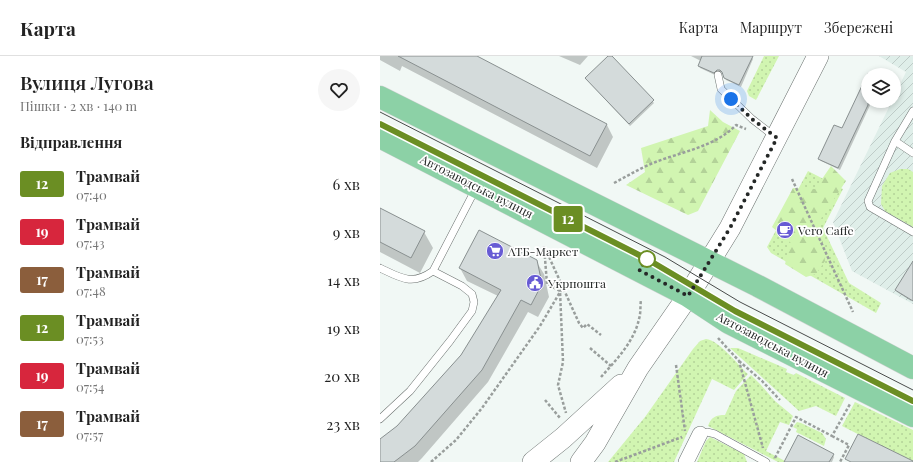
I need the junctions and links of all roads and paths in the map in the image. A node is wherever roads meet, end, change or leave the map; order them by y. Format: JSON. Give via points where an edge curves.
{"nodes":[{"id":1,"x":818,"y":56,"type":"edge"},
{"id":2,"x":718,"y":75,"type":"dead end"},
{"id":3,"x":380,"y":96,"type":"edge"},
{"id":4,"x":913,"y":111,"type":"edge"},
{"id":5,"x":746,"y":130,"type":"dead end"},
{"id":6,"x":380,"y":137,"type":"edge"},
{"id":7,"x":777,"y":138,"type":"junction"},
{"id":8,"x":895,"y":140,"type":"junction"},
{"id":9,"x":913,"y":153,"type":"edge"},
{"id":10,"x":792,"y":179,"type":"dead end"},
{"id":11,"x":614,"y":183,"type":"dead end"},
{"id":12,"x":477,"y":186,"type":"junction"},
{"id":13,"x":913,"y":232,"type":"edge"},
{"id":14,"x":708,"y":262,"type":"junction"},
{"id":15,"x":381,"y":270,"type":"edge"},
{"id":16,"x":433,"y":271,"type":"junction"},
{"id":17,"x":563,"y":287,"type":"junction"},
{"id":18,"x":560,"y":291,"type":"junction"},
{"id":19,"x":688,"y":296,"type":"junction"},
{"id":20,"x":640,"y":300,"type":"dead end"},
{"id":21,"x":853,"y":312,"type":"dead end"},
{"id":22,"x":601,"y":335,"type":"dead end"},
{"id":23,"x":716,"y":336,"type":"dead end"},
{"id":24,"x":590,"y":348,"type":"dead end"},
{"id":25,"x":739,"y":361,"type":"junction"},
{"id":26,"x":676,"y":365,"type":"dead end"},
{"id":27,"x":611,"y":366,"type":"junction"},
{"id":28,"x":638,"y":368,"type":"junction"},
{"id":29,"x":913,"y":368,"type":"edge"},
{"id":30,"x":597,"y":382,"type":"dead end"},
{"id":31,"x":852,"y":399,"type":"dead end"},
{"id":32,"x":545,"y":400,"type":"dead end"},
{"id":33,"x":780,"y":400,"type":"dead end"},
{"id":34,"x":572,"y":408,"type":"dead end"},
{"id":35,"x":566,"y":413,"type":"junction"},
{"id":36,"x":913,"y":416,"type":"edge"},
{"id":37,"x":560,"y":418,"type":"junction"},
{"id":38,"x":380,"y":419,"type":"edge"},
{"id":39,"x":555,"y":422,"type":"dead end"},
{"id":40,"x":700,"y":434,"type":"joint"},
{"id":41,"x":832,"y":436,"type":"junction"},
{"id":42,"x":765,"y":458,"type":"edge"},
{"id":43,"x":431,"y":462,"type":"edge"},
{"id":44,"x":533,"y":462,"type":"edge"},
{"id":45,"x":581,"y":462,"type":"edge"},
{"id":46,"x":615,"y":462,"type":"edge"},
{"id":47,"x":686,"y":462,"type":"edge"},
{"id":48,"x":773,"y":462,"type":"edge"},
{"id":49,"x":840,"y":462,"type":"edge"}],
"edges":[{"from":1,"to":7,"type":"main road"},
{"from":2,"to":7,"type":"lane","via":[[721,89],[752,119]]},
{"from":3,"to":14,"type":"main road"},
{"from":4,"to":8,"type":"lane"},
{"from":5,"to":11,"type":"path","via":[[736,126],[718,139],[652,164]]},
{"from":6,"to":12,"type":"main road","name":"Автозаводська вулиця"},
{"from":7,"to":14,"type":"main road","via":[[730,228]]},
{"from":8,"to":9,"type":"lane"},
{"from":8,"to":13,"type":"lane","via":[[868,202],[870,207]]},
{"from":10,"to":21,"type":"path"},
{"from":12,"to":16,"type":"lane"},
{"from":12,"to":19,"type":"main road","name":"Автозаводська вулиця"},
{"from":14,"to":19,"type":"main road"},
{"from":14,"to":29,"type":"main road"},
{"from":15,"to":16,"type":"lane","via":[[412,280]]},
{"from":16,"to":38,"type":"lane","via":[[472,294],[472,311],[410,391]]},
{"from":17,"to":18,"type":"path"},
{"from":17,"to":18,"type":"path","via":[[544,246],[547,284]]},
{"from":17,"to":22,"type":"path","via":[[579,323],[584,328],[587,324]]},
{"from":18,"to":35,"type":"path","via":[[563,362],[558,385]]},
{"from":18,"to":43,"type":"path","via":[[540,326],[482,408],[456,440]]},
{"from":19,"to":28,"type":"main road"},
{"from":19,"to":36,"type":"main road","name":"Автозаводська вулиця","via":[[729,323]]},
{"from":20,"to":27,"type":"path","via":[[640,318],[636,332]]},
{"from":23,"to":25,"type":"path"},
{"from":24,"to":27,"type":"path"},
{"from":25,"to":33,"type":"path","via":[[762,380]]},
{"from":25,"to":42,"type":"path"},
{"from":26,"to":46,"type":"path","via":[[686,436]]},
{"from":27,"to":30,"type":"path"},
{"from":28,"to":44,"type":"main road","via":[[563,438]]},
{"from":28,"to":45,"type":"main road","via":[[595,443]]},
{"from":31,"to":41,"type":"path"},
{"from":32,"to":37,"type":"path"},
{"from":34,"to":35,"type":"path"},
{"from":35,"to":37,"type":"path"},
{"from":37,"to":39,"type":"path"},
{"from":40,"to":42,"type":"lane","via":[[715,434]]},
{"from":40,"to":47,"type":"street"},
{"from":41,"to":48,"type":"path","via":[[796,417]]},
{"from":41,"to":49,"type":"path","via":[[849,445]]}]}
